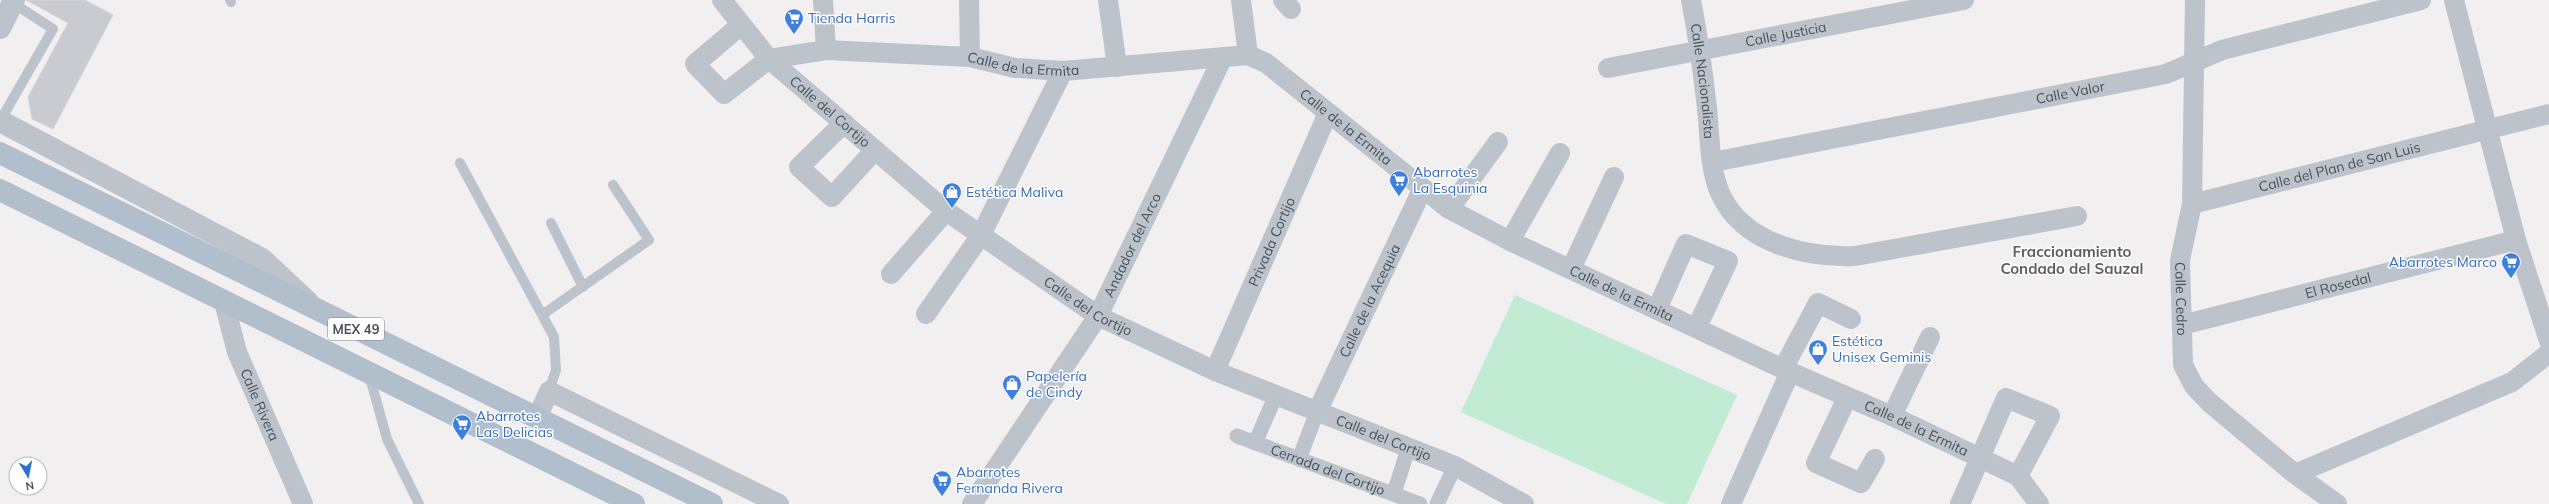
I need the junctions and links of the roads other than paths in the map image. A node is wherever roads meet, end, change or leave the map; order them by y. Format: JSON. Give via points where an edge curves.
{"nodes":[{"id":1,"x":722,"y":0,"type":"edge"},
{"id":2,"x":823,"y":0,"type":"edge"},
{"id":3,"x":969,"y":0,"type":"edge"},
{"id":4,"x":1108,"y":0,"type":"edge"},
{"id":5,"x":1241,"y":0,"type":"edge"},
{"id":6,"x":1690,"y":0,"type":"edge"},
{"id":7,"x":1964,"y":0,"type":"edge"},
{"id":8,"x":2195,"y":0,"type":"edge"},
{"id":9,"x":2421,"y":0,"type":"edge"},
{"id":10,"x":2454,"y":0,"type":"edge"},
{"id":11,"x":13,"y":2,"type":"edge"},
{"id":12,"x":741,"y":25,"type":"junction"},
{"id":13,"x":0,"y":28,"type":"edge"},
{"id":14,"x":826,"y":50,"type":"junction"},
{"id":15,"x":1701,"y":50,"type":"junction"},
{"id":16,"x":1248,"y":55,"type":"junction"},
{"id":17,"x":1223,"y":56,"type":"junction"},
{"id":18,"x":970,"y":57,"type":"junction"},
{"id":19,"x":769,"y":59,"type":"junction"},
{"id":20,"x":2194,"y":63,"type":"junction"},
{"id":21,"x":1117,"y":66,"type":"junction"},
{"id":22,"x":1608,"y":68,"type":"dead end"},
{"id":23,"x":1063,"y":72,"type":"junction"},
{"id":24,"x":1328,"y":113,"type":"junction"},
{"id":25,"x":2549,"y":114,"type":"edge"},
{"id":26,"x":0,"y":121,"type":"edge"},
{"id":27,"x":844,"y":123,"type":"junction"},
{"id":28,"x":2488,"y":130,"type":"junction"},
{"id":29,"x":1498,"y":142,"type":"dead end"},
{"id":30,"x":875,"y":150,"type":"junction"},
{"id":31,"x":0,"y":153,"type":"edge"},
{"id":32,"x":1560,"y":153,"type":"dead end"},
{"id":33,"x":1713,"y":162,"type":"junction"},
{"id":34,"x":460,"y":163,"type":"dead end"},
{"id":35,"x":1614,"y":177,"type":"dead end"},
{"id":36,"x":613,"y":185,"type":"dead end"},
{"id":37,"x":0,"y":190,"type":"edge"},
{"id":38,"x":1422,"y":190,"type":"junction"},
{"id":39,"x":2192,"y":204,"type":"junction"},
{"id":40,"x":1449,"y":209,"type":"junction"},
{"id":41,"x":946,"y":211,"type":"junction"},
{"id":42,"x":2077,"y":216,"type":"dead end"},
{"id":43,"x":550,"y":223,"type":"dead end"},
{"id":44,"x":981,"y":235,"type":"junction"},
{"id":45,"x":2516,"y":240,"type":"junction"},
{"id":46,"x":1510,"y":241,"type":"junction"},
{"id":47,"x":1571,"y":269,"type":"junction"},
{"id":48,"x":891,"y":274,"type":"dead end"},
{"id":49,"x":583,"y":287,"type":"junction"},
{"id":50,"x":224,"y":302,"type":"junction"},
{"id":51,"x":315,"y":309,"type":"junction"},
{"id":52,"x":1657,"y":309,"type":"junction"},
{"id":53,"x":926,"y":314,"type":"dead end"},
{"id":54,"x":542,"y":315,"type":"junction"},
{"id":55,"x":1098,"y":316,"type":"junction"},
{"id":56,"x":1851,"y":319,"type":"dead end"},
{"id":57,"x":2182,"y":325,"type":"junction"},
{"id":58,"x":1696,"y":327,"type":"junction"},
{"id":59,"x":1930,"y":337,"type":"dead end"},
{"id":60,"x":2549,"y":341,"type":"edge"},
{"id":61,"x":2549,"y":353,"type":"edge"},
{"id":62,"x":1215,"y":371,"type":"junction"},
{"id":63,"x":1786,"y":371,"type":"junction"},
{"id":64,"x":369,"y":374,"type":"junction"},
{"id":65,"x":549,"y":391,"type":"junction"},
{"id":66,"x":1276,"y":395,"type":"junction"},
{"id":67,"x":1847,"y":398,"type":"junction"},
{"id":68,"x":1317,"y":412,"type":"junction"},
{"id":69,"x":1892,"y":416,"type":"junction"},
{"id":70,"x":537,"y":418,"type":"junction"},
{"id":71,"x":612,"y":421,"type":"junction"},
{"id":72,"x":1236,"y":436,"type":"dead end"},
{"id":73,"x":1255,"y":443,"type":"junction"},
{"id":74,"x":1409,"y":446,"type":"junction"},
{"id":75,"x":598,"y":448,"type":"junction"},
{"id":76,"x":523,"y":450,"type":"junction"},
{"id":77,"x":1981,"y":458,"type":"junction"},
{"id":78,"x":1300,"y":459,"type":"junction"},
{"id":79,"x":1875,"y":459,"type":"dead end"},
{"id":80,"x":1455,"y":466,"type":"junction"},
{"id":81,"x":715,"y":472,"type":"junction"},
{"id":82,"x":2295,"y":474,"type":"junction"},
{"id":83,"x":2018,"y":476,"type":"junction"},
{"id":84,"x":1394,"y":493,"type":"junction"},
{"id":85,"x":706,"y":501,"type":"edge"},
{"id":86,"x":303,"y":504,"type":"edge"},
{"id":87,"x":419,"y":504,"type":"edge"},
{"id":88,"x":634,"y":504,"type":"edge"},
{"id":89,"x":779,"y":504,"type":"edge"},
{"id":90,"x":972,"y":504,"type":"edge"},
{"id":91,"x":1420,"y":504,"type":"edge"},
{"id":92,"x":1437,"y":504,"type":"edge"},
{"id":93,"x":1524,"y":504,"type":"edge"},
{"id":94,"x":1731,"y":504,"type":"edge"},
{"id":95,"x":1960,"y":504,"type":"edge"},
{"id":96,"x":2039,"y":504,"type":"edge"},
{"id":97,"x":2337,"y":504,"type":"edge"}],
"edges":[{"from":1,"to":12,"type":"street","name":"Calle del Cortijo"},
{"from":2,"to":14,"type":"street"},
{"from":3,"to":18,"type":"street"},
{"from":4,"to":21,"type":"street"},
{"from":5,"to":16,"type":"street"},
{"from":6,"to":15,"type":"street","name":"Calle Nacionalista"},
{"from":7,"to":15,"type":"street","name":"Calle Justicia"},
{"from":8,"to":20,"type":"street","name":"Calle Cedro"},
{"from":9,"to":20,"type":"street","name":"Calle Valor","via":[[2222,50]]},
{"from":10,"to":28,"type":"street"},
{"from":11,"to":13,"type":"street"},
{"from":11,"to":26,"type":"lane","via":[[53,29]]},
{"from":12,"to":19,"type":"street","name":"Calle del Cortijo"},
{"from":12,"to":19,"type":"street","via":[[695,64],[724,94]]},
{"from":14,"to":18,"type":"street","name":"Calle de la Ermita"},
{"from":14,"to":19,"type":"street","name":"Calle de la Ermita"},
{"from":15,"to":22,"type":"street","name":"Calle Justicia"},
{"from":15,"to":33,"type":"street","name":"Calle Nacionalista"},
{"from":16,"to":17,"type":"street","name":"Calle de la Ermita"},
{"from":16,"to":24,"type":"street","name":"Calle de la Ermita","via":[[1266,63]]},
{"from":17,"to":21,"type":"street","name":"Calle de la Ermita"},
{"from":17,"to":55,"type":"street","name":"Andador del Arco"},
{"from":18,"to":23,"type":"street","name":"Calle de la Ermita","via":[[1014,68]]},
{"from":19,"to":27,"type":"street","name":"Calle del Cortijo"},
{"from":20,"to":33,"type":"street","name":"Calle Valor","via":[[2166,74]]},
{"from":20,"to":39,"type":"street","name":"Calle Cedro"},
{"from":21,"to":23,"type":"street","name":"Calle de la Ermita"},
{"from":23,"to":44,"type":"street"},
{"from":24,"to":38,"type":"street","name":"Calle de la Ermita"},
{"from":24,"to":62,"type":"street","name":"Privada Cortijo"},
{"from":25,"to":28,"type":"street","name":"Calle del Plan de San Luis"},
{"from":26,"to":51,"type":"street","via":[[262,258]]},
{"from":27,"to":30,"type":"street","name":"Calle del Cortijo"},
{"from":27,"to":30,"type":"street","via":[[799,167],[832,197]]},
{"from":28,"to":39,"type":"street","name":"Calle del Plan de San Luis"},
{"from":28,"to":45,"type":"street"},
{"from":29,"to":40,"type":"street"},
{"from":30,"to":41,"type":"street","name":"Calle del Cortijo"},
{"from":31,"to":51,"type":"main road","number":"MEX 49"},
{"from":32,"to":46,"type":"street"},
{"from":33,"to":42,"type":"street","name":"Calle Nacionalista","via":[[1721,195],[1733,213],[1749,228],[1788,249],[1826,257],[1855,256]]},
{"from":34,"to":54,"type":"lane"},
{"from":35,"to":47,"type":"street"},
{"from":36,"to":49,"type":"lane","via":[[649,240]]},
{"from":37,"to":50,"type":"main road","number":"MEX 49"},
{"from":38,"to":40,"type":"street","name":"Calle de la Ermita"},
{"from":38,"to":68,"type":"street","name":"Calle de la Acequia"},
{"from":39,"to":57,"type":"street","name":"Calle Cedro","via":[[2180,260]]},
{"from":40,"to":46,"type":"street","name":"Calle de la Ermita"},
{"from":41,"to":44,"type":"street","name":"Calle del Cortijo"},
{"from":41,"to":48,"type":"street"},
{"from":43,"to":49,"type":"lane"},
{"from":44,"to":53,"type":"street"},
{"from":44,"to":55,"type":"street","name":"Calle del Cortijo"},
{"from":45,"to":57,"type":"street","name":"El Rosedal"},
{"from":45,"to":60,"type":"street"},
{"from":46,"to":47,"type":"street","name":"Calle de la Ermita"},
{"from":47,"to":52,"type":"street","name":"Calle de la Ermita"},
{"from":49,"to":54,"type":"lane"},
{"from":50,"to":64,"type":"main road","number":"MEX 49"},
{"from":50,"to":86,"type":"street","name":"Calle Rivera","via":[[237,352]]},
{"from":51,"to":70,"type":"main road","number":"MEX 49"},
{"from":52,"to":58,"type":"street","name":"Calle de la Ermita"},
{"from":52,"to":58,"type":"street","via":[[1686,244],[1728,261]]},
{"from":54,"to":65,"type":"lane","via":[[554,337],[556,370]]},
{"from":55,"to":62,"type":"street","name":"Calle del Cortijo"},
{"from":55,"to":90,"type":"street","name":"Andador del Arco"},
{"from":56,"to":63,"type":"street","via":[[1818,303]]},
{"from":57,"to":82,"type":"street","name":"Calle Cedro","via":[[2183,365],[2194,386],[2209,402]]},
{"from":58,"to":63,"type":"street","name":"Calle de la Ermita"},
{"from":59,"to":69,"type":"street"},
{"from":61,"to":82,"type":"street","via":[[2512,382]]},
{"from":62,"to":66,"type":"street","name":"Calle del Cortijo"},
{"from":63,"to":67,"type":"street","name":"Calle de la Ermita"},
{"from":63,"to":94,"type":"street"},
{"from":64,"to":76,"type":"main road","number":"MEX 49"},
{"from":64,"to":87,"type":"lane","via":[[387,439]]},
{"from":65,"to":70,"type":"street"},
{"from":65,"to":71,"type":"street"},
{"from":66,"to":68,"type":"street","name":"Calle del Cortijo"},
{"from":66,"to":73,"type":"street"},
{"from":67,"to":69,"type":"street","name":"Calle de la Ermita"},
{"from":67,"to":79,"type":"street","via":[[1816,463],[1861,483]]},
{"from":68,"to":74,"type":"street","name":"Calle del Cortijo"},
{"from":68,"to":78,"type":"street"},
{"from":69,"to":77,"type":"street","name":"Calle de la Ermita"},
{"from":70,"to":75,"type":"main road","number":"MEX 49"},
{"from":70,"to":76,"type":"main road"},
{"from":71,"to":75,"type":"street"},
{"from":71,"to":81,"type":"street"},
{"from":72,"to":73,"type":"street","name":"Cerrada del Cortijo"},
{"from":73,"to":78,"type":"street","name":"Cerrada del Cortijo"},
{"from":74,"to":80,"type":"street","name":"Calle del Cortijo"},
{"from":74,"to":84,"type":"street"},
{"from":75,"to":85,"type":"main road","number":"MEX 49"},
{"from":76,"to":88,"type":"main road","number":"MEX 49"},
{"from":77,"to":83,"type":"street","name":"Calle de la Ermita"},
{"from":77,"to":83,"type":"street","via":[[2006,398],[2050,416]]},
{"from":77,"to":95,"type":"street"},
{"from":78,"to":84,"type":"street","name":"Cerrada del Cortijo"},
{"from":80,"to":92,"type":"street"},
{"from":80,"to":93,"type":"street","name":"Calle del Cortijo"},
{"from":81,"to":85,"type":"street"},
{"from":81,"to":89,"type":"street"},
{"from":82,"to":97,"type":"street","name":"Calle Cedro"},
{"from":83,"to":96,"type":"street","name":"Calle de la Ermita"},
{"from":84,"to":91,"type":"street","name":"Cerrada del Cortijo"}]}
